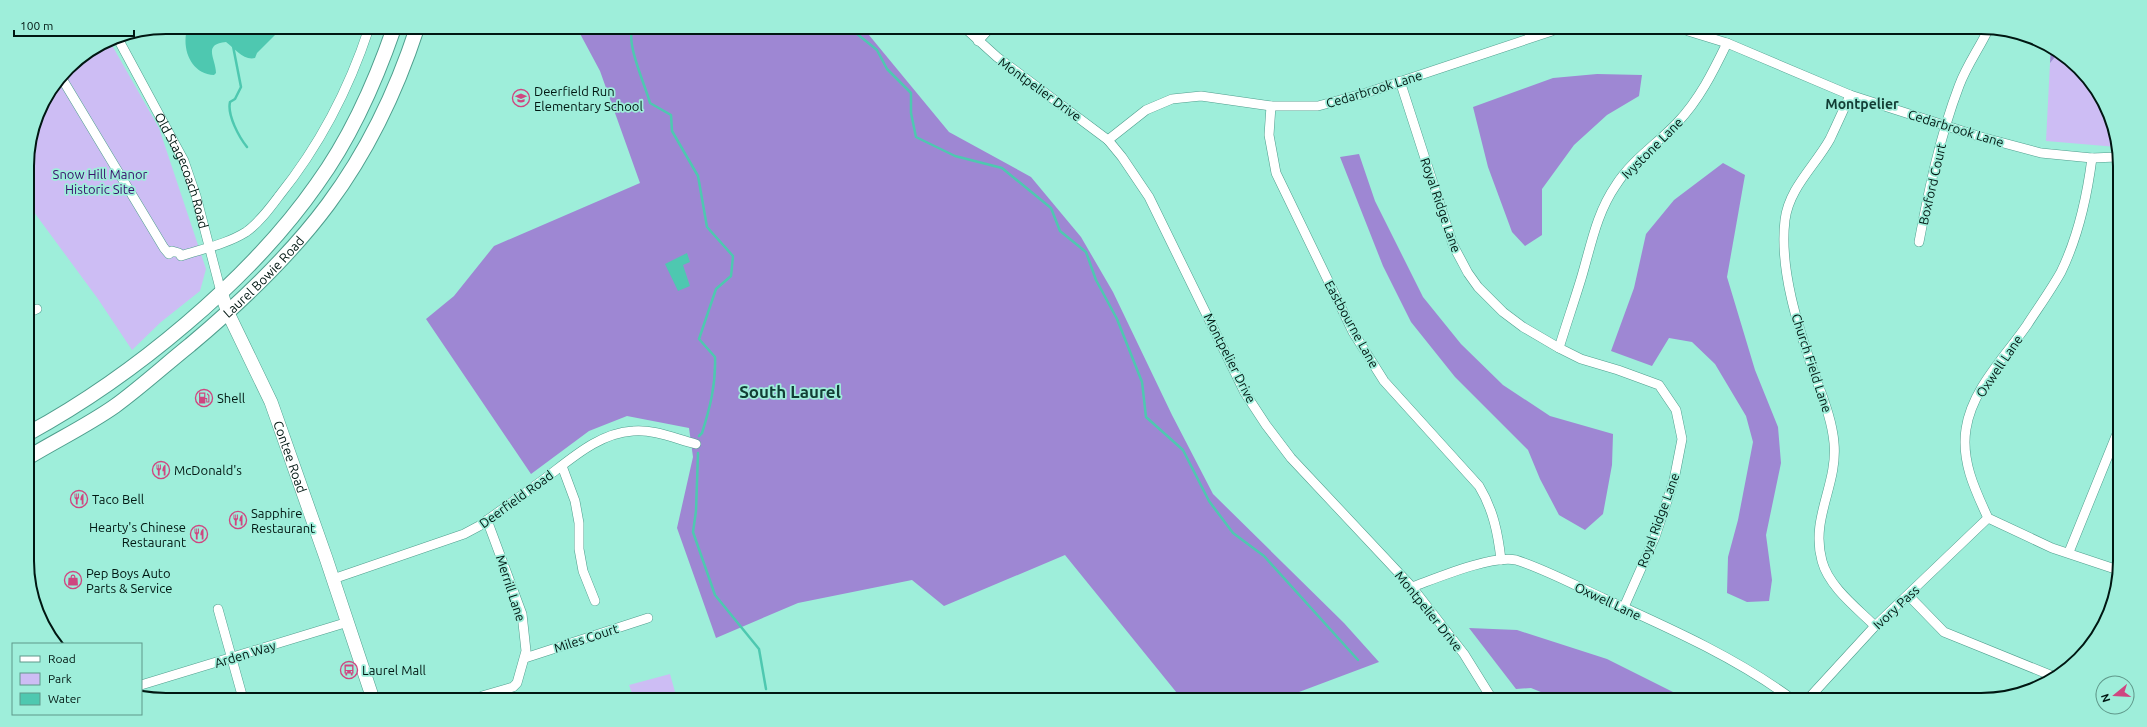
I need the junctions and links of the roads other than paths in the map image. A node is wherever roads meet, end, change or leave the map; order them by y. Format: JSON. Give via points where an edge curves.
{"nodes":[{"id":1,"x":367,"y":34,"type":"edge"},
{"id":2,"x":392,"y":34,"type":"edge"},
{"id":3,"x":415,"y":34,"type":"edge"},
{"id":4,"x":971,"y":34,"type":"edge"},
{"id":5,"x":984,"y":34,"type":"edge"},
{"id":6,"x":1543,"y":34,"type":"edge"},
{"id":7,"x":1698,"y":34,"type":"edge"},
{"id":8,"x":1986,"y":34,"type":"edge"},
{"id":9,"x":978,"y":41,"type":"junction"},
{"id":10,"x":120,"y":42,"type":"edge"},
{"id":11,"x":1727,"y":43,"type":"junction"},
{"id":12,"x":64,"y":82,"type":"edge"},
{"id":13,"x":1400,"y":82,"type":"junction"},
{"id":14,"x":1850,"y":95,"type":"junction"},
{"id":15,"x":1271,"y":106,"type":"junction"},
{"id":16,"x":1946,"y":126,"type":"junction"},
{"id":17,"x":1108,"y":140,"type":"junction"},
{"id":18,"x":2112,"y":157,"type":"edge"},
{"id":19,"x":2092,"y":158,"type":"junction"},
{"id":20,"x":1919,"y":242,"type":"dead end"},
{"id":21,"x":210,"y":247,"type":"junction"},
{"id":22,"x":221,"y":292,"type":"junction"},
{"id":23,"x":37,"y":309,"type":"dead end"},
{"id":24,"x":34,"y":310,"type":"edge"},
{"id":25,"x":228,"y":313,"type":"junction"},
{"id":26,"x":1558,"y":348,"type":"junction"},
{"id":27,"x":34,"y":430,"type":"edge"},
{"id":28,"x":2113,"y":443,"type":"edge"},
{"id":29,"x":696,"y":444,"type":"dead end"},
{"id":30,"x":34,"y":454,"type":"edge"},
{"id":31,"x":562,"y":466,"type":"junction"},
{"id":32,"x":1988,"y":518,"type":"junction"},
{"id":33,"x":487,"y":520,"type":"junction"},
{"id":34,"x":2069,"y":552,"type":"junction"},
{"id":35,"x":1501,"y":560,"type":"junction"},
{"id":36,"x":2113,"y":568,"type":"edge"},
{"id":37,"x":333,"y":580,"type":"junction"},
{"id":38,"x":1412,"y":587,"type":"junction"},
{"id":39,"x":1908,"y":596,"type":"junction"},
{"id":40,"x":595,"y":601,"type":"dead end"},
{"id":41,"x":1624,"y":607,"type":"junction"},
{"id":42,"x":218,"y":609,"type":"dead end"},
{"id":43,"x":648,"y":618,"type":"dead end"},
{"id":44,"x":348,"y":622,"type":"junction"},
{"id":45,"x":1875,"y":626,"type":"junction"},
{"id":46,"x":233,"y":658,"type":"junction"},
{"id":47,"x":525,"y":658,"type":"junction"},
{"id":48,"x":2048,"y":674,"type":"edge"},
{"id":49,"x":142,"y":685,"type":"edge"},
{"id":50,"x":241,"y":693,"type":"edge"},
{"id":51,"x":371,"y":693,"type":"edge"},
{"id":52,"x":492,"y":693,"type":"edge"},
{"id":53,"x":1486,"y":693,"type":"edge"},
{"id":54,"x":1783,"y":693,"type":"edge"},
{"id":55,"x":1814,"y":693,"type":"edge"}],
"edges":[{"from":1,"to":21,"type":"street","via":[[340,103],[300,170],[251,228]]},
{"from":2,"to":22,"type":"main road","name":"Laurel Bowie Road","via":[[363,106],[325,172],[278,234]]},
{"from":3,"to":25,"type":"main road","name":"Laurel Bowie Road","via":[[394,92],[367,147],[348,178],[323,213],[285,258]]},
{"from":4,"to":9,"type":"street","name":"Montpelier Drive"},
{"from":5,"to":9,"type":"street"},
{"from":6,"to":13,"type":"street","name":"Cedarbrook Lane"},
{"from":7,"to":11,"type":"street","name":"Cedarbrook Lane"},
{"from":8,"to":16,"type":"street","name":"Boxford Court","via":[[1959,86]]},
{"from":9,"to":17,"type":"street","name":"Montpelier Drive"},
{"from":10,"to":21,"type":"street","name":"Old Stagecoach Road","via":[[184,161]]},
{"from":11,"to":14,"type":"street","name":"Cedarbrook Lane"},
{"from":11,"to":26,"type":"street","name":"Ivystone Lane","via":[[1711,77],[1691,108],[1624,173],[1606,200],[1590,242],[1582,278]]},
{"from":12,"to":21,"type":"street","via":[[148,224],[169,254],[172,251],[181,256]]},
{"from":13,"to":15,"type":"street","name":"Cedarbrook Lane","via":[[1328,104],[1306,107]]},
{"from":13,"to":26,"type":"street","name":"Royal Ridge Lane","via":[[1453,245],[1468,273],[1503,312]]},
{"from":14,"to":16,"type":"street","name":"Cedarbrook Lane"},
{"from":14,"to":45,"type":"street","name":"Church Field Lane","via":[[1829,139],[1794,191],[1785,218],[1784,252],[1797,318],[1828,412],[1835,444],[1831,481],[1819,522],[1822,562],[1832,580]]},
{"from":15,"to":17,"type":"street","name":"Cedarbrook Lane","via":[[1212,97],[1172,99],[1146,110]]},
{"from":15,"to":35,"type":"street","name":"Eastbourne Lane","via":[[1269,135],[1276,173],[1353,332],[1384,381],[1479,486],[1495,521]]},
{"from":16,"to":19,"type":"street","name":"Cedarbrook Lane","via":[[2041,153]]},
{"from":16,"to":20,"type":"street","name":"Boxford Court","via":[[1930,184]]},
{"from":17,"to":38,"type":"street","name":"Montpelier Drive","via":[[1149,197],[1245,392],[1266,425],[1291,458]]},
{"from":18,"to":19,"type":"street","name":"Cedarbrook Lane"},
{"from":19,"to":32,"type":"street","name":"Oxwell Lane","via":[[2082,212],[2060,272],[2030,321],[1984,385],[1969,417],[1966,429],[1966,461]]},
{"from":21,"to":22,"type":"street","name":"Old Stagecoach Road"},
{"from":22,"to":25,"type":"street","name":"Old Stagecoach Road"},
{"from":22,"to":27,"type":"main road","name":"Laurel Bowie Road","via":[[134,364],[90,396]]},
{"from":23,"to":24,"type":"street"},
{"from":25,"to":30,"type":"main road","name":"Laurel Bowie Road","via":[[163,369],[114,406]]},
{"from":25,"to":37,"type":"street","name":"Contee Road","via":[[271,402]]},
{"from":26,"to":41,"type":"street","name":"Royal Ridge Lane","via":[[1581,359],[1659,385],[1676,410],[1682,439],[1674,480],[1654,537]]},
{"from":28,"to":34,"type":"street"},
{"from":29,"to":31,"type":"street","name":"Deerfield Road","via":[[649,432],[627,432],[597,442]]},
{"from":31,"to":33,"type":"street","name":"Deerfield Road"},
{"from":31,"to":40,"type":"street","via":[[575,501],[583,570]]},
{"from":32,"to":34,"type":"street","via":[[2034,540]]},
{"from":32,"to":39,"type":"street","name":"Ivory Pass"},
{"from":33,"to":37,"type":"street","name":"Deerfield Road","via":[[453,539]]},
{"from":33,"to":47,"type":"street","name":"Merrill Lane","via":[[522,614]]},
{"from":34,"to":36,"type":"street"},
{"from":35,"to":38,"type":"street","name":"Oxwell Lane","via":[[1444,575]]},
{"from":35,"to":41,"type":"street","name":"Oxwell Lane","via":[[1512,559],[1528,564]]},
{"from":37,"to":44,"type":"street","name":"Contee Road"},
{"from":38,"to":53,"type":"street","name":"Montpelier Drive","via":[[1464,654]]},
{"from":39,"to":45,"type":"street","name":"Ivory Pass"},
{"from":39,"to":48,"type":"street","via":[[1944,632]]},
{"from":41,"to":54,"type":"street","name":"Oxwell Lane","via":[[1752,671]]},
{"from":42,"to":46,"type":"street"},
{"from":43,"to":47,"type":"street","name":"Miles Court"},
{"from":44,"to":46,"type":"street","name":"Arden Way"},
{"from":44,"to":51,"type":"street","name":"Contee Road"},
{"from":45,"to":55,"type":"street","name":"Ivory Pass"},
{"from":46,"to":49,"type":"street","name":"Arden Way"},
{"from":46,"to":50,"type":"street","via":[[232,667]]},
{"from":47,"to":52,"type":"street","name":"Merrill Lane","via":[[517,683],[513,687]]}]}
